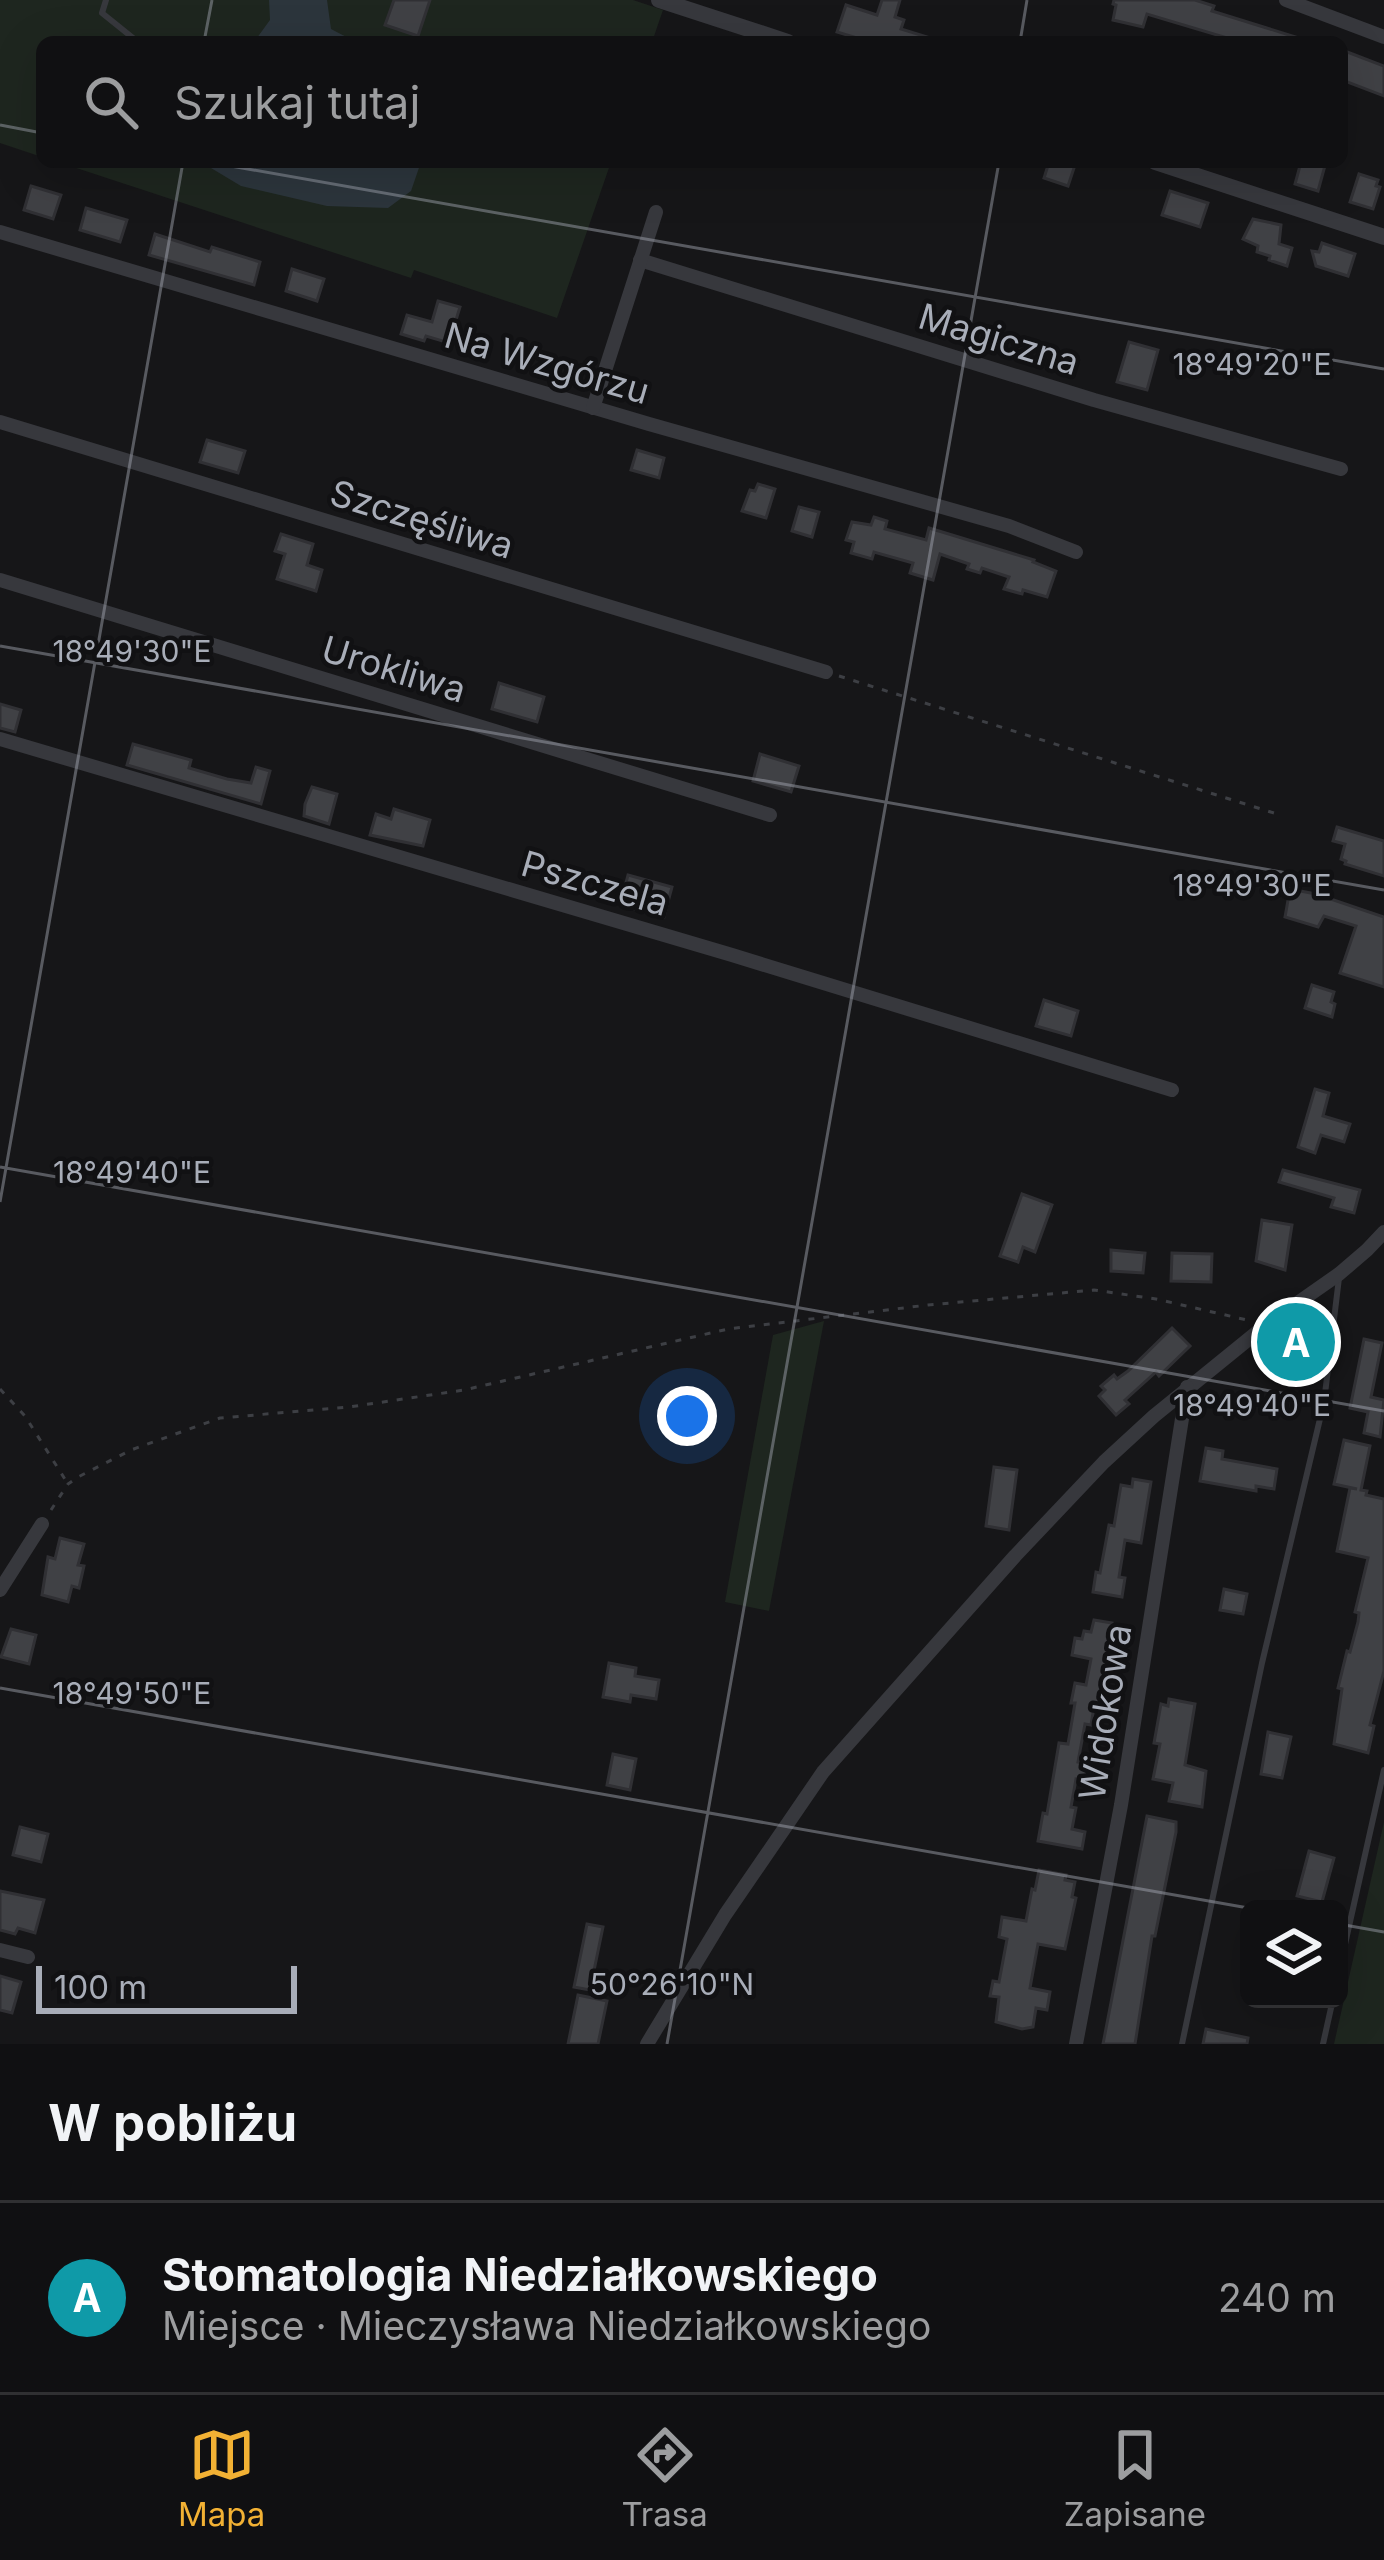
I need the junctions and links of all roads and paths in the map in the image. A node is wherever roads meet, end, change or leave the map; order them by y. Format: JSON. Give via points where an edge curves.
{"nodes":[{"id":1,"x":106,"y":0,"type":"edge"},
{"id":2,"x":659,"y":0,"type":"edge"},
{"id":3,"x":1286,"y":0,"type":"edge"},
{"id":4,"x":131,"y":36,"type":"edge"},
{"id":5,"x":770,"y":36,"type":"edge"},
{"id":6,"x":1384,"y":37,"type":"edge"},
{"id":7,"x":1174,"y":168,"type":"edge"},
{"id":8,"x":656,"y":212,"type":"dead end"},
{"id":9,"x":0,"y":232,"type":"edge"},
{"id":10,"x":1384,"y":237,"type":"edge"},
{"id":11,"x":640,"y":260,"type":"junction"},
{"id":12,"x":593,"y":408,"type":"junction"},
{"id":13,"x":0,"y":422,"type":"edge"},
{"id":14,"x":1341,"y":469,"type":"dead end"},
{"id":15,"x":1076,"y":552,"type":"dead end"},
{"id":16,"x":0,"y":580,"type":"edge"},
{"id":17,"x":826,"y":672,"type":"joint"},
{"id":18,"x":0,"y":739,"type":"edge"},
{"id":19,"x":1277,"y":814,"type":"dead end"},
{"id":20,"x":770,"y":815,"type":"dead end"},
{"id":21,"x":1172,"y":1090,"type":"dead end"},
{"id":22,"x":1384,"y":1232,"type":"edge"},
{"id":23,"x":1377,"y":1249,"type":"edge"},
{"id":24,"x":1339,"y":1274,"type":"junction"},
{"id":25,"x":1266,"y":1325,"type":"junction"},
{"id":26,"x":1186,"y":1388,"type":"junction"},
{"id":27,"x":0,"y":1389,"type":"edge"},
{"id":28,"x":68,"y":1484,"type":"junction"},
{"id":29,"x":42,"y":1525,"type":"joint"},
{"id":30,"x":0,"y":1590,"type":"edge"},
{"id":31,"x":1384,"y":1770,"type":"edge"},
{"id":32,"x":1348,"y":1931,"type":"edge"},
{"id":33,"x":0,"y":1950,"type":"edge"},
{"id":34,"x":28,"y":1958,"type":"dead end"},
{"id":35,"x":1331,"y":2008,"type":"edge"},
{"id":36,"x":647,"y":2044,"type":"edge"},
{"id":37,"x":1076,"y":2044,"type":"edge"},
{"id":38,"x":1182,"y":2044,"type":"edge"},
{"id":39,"x":1323,"y":2044,"type":"edge"}],
"edges":[{"from":1,"to":4,"type":"lane","via":[[102,13]]},
{"from":2,"to":5,"type":"street"},
{"from":3,"to":6,"type":"street"},
{"from":7,"to":10,"type":"street"},
{"from":8,"to":11,"type":"street"},
{"from":9,"to":12,"type":"street","name":"Na Wzgórzu"},
{"from":11,"to":12,"type":"street"},
{"from":11,"to":14,"type":"street","name":"Magiczna"},
{"from":12,"to":15,"type":"street","name":"Na Wzgórzu","via":[[1010,526]]},
{"from":13,"to":17,"type":"street","name":"Szczęśliwa"},
{"from":16,"to":20,"type":"street","name":"Urokliwa"},
{"from":17,"to":19,"type":"path"},
{"from":18,"to":21,"type":"street","name":"Pszczela"},
{"from":22,"to":23,"type":"street"},
{"from":23,"to":24,"type":"street"},
{"from":24,"to":25,"type":"street"},
{"from":24,"to":38,"type":"lane","via":[[1324,1402]]},
{"from":25,"to":26,"type":"street"},
{"from":25,"to":28,"type":"path","via":[[1094,1291],[728,1328],[464,1390],[220,1418],[131,1450]]},
{"from":26,"to":36,"type":"street","via":[[1029,1540],[823,1772]]},
{"from":26,"to":37,"type":"street","name":"Widokowa"},
{"from":27,"to":28,"type":"path"},
{"from":28,"to":29,"type":"path"},
{"from":29,"to":30,"type":"street"},
{"from":31,"to":32,"type":"lane"},
{"from":33,"to":34,"type":"street"},
{"from":35,"to":39,"type":"lane"}]}
